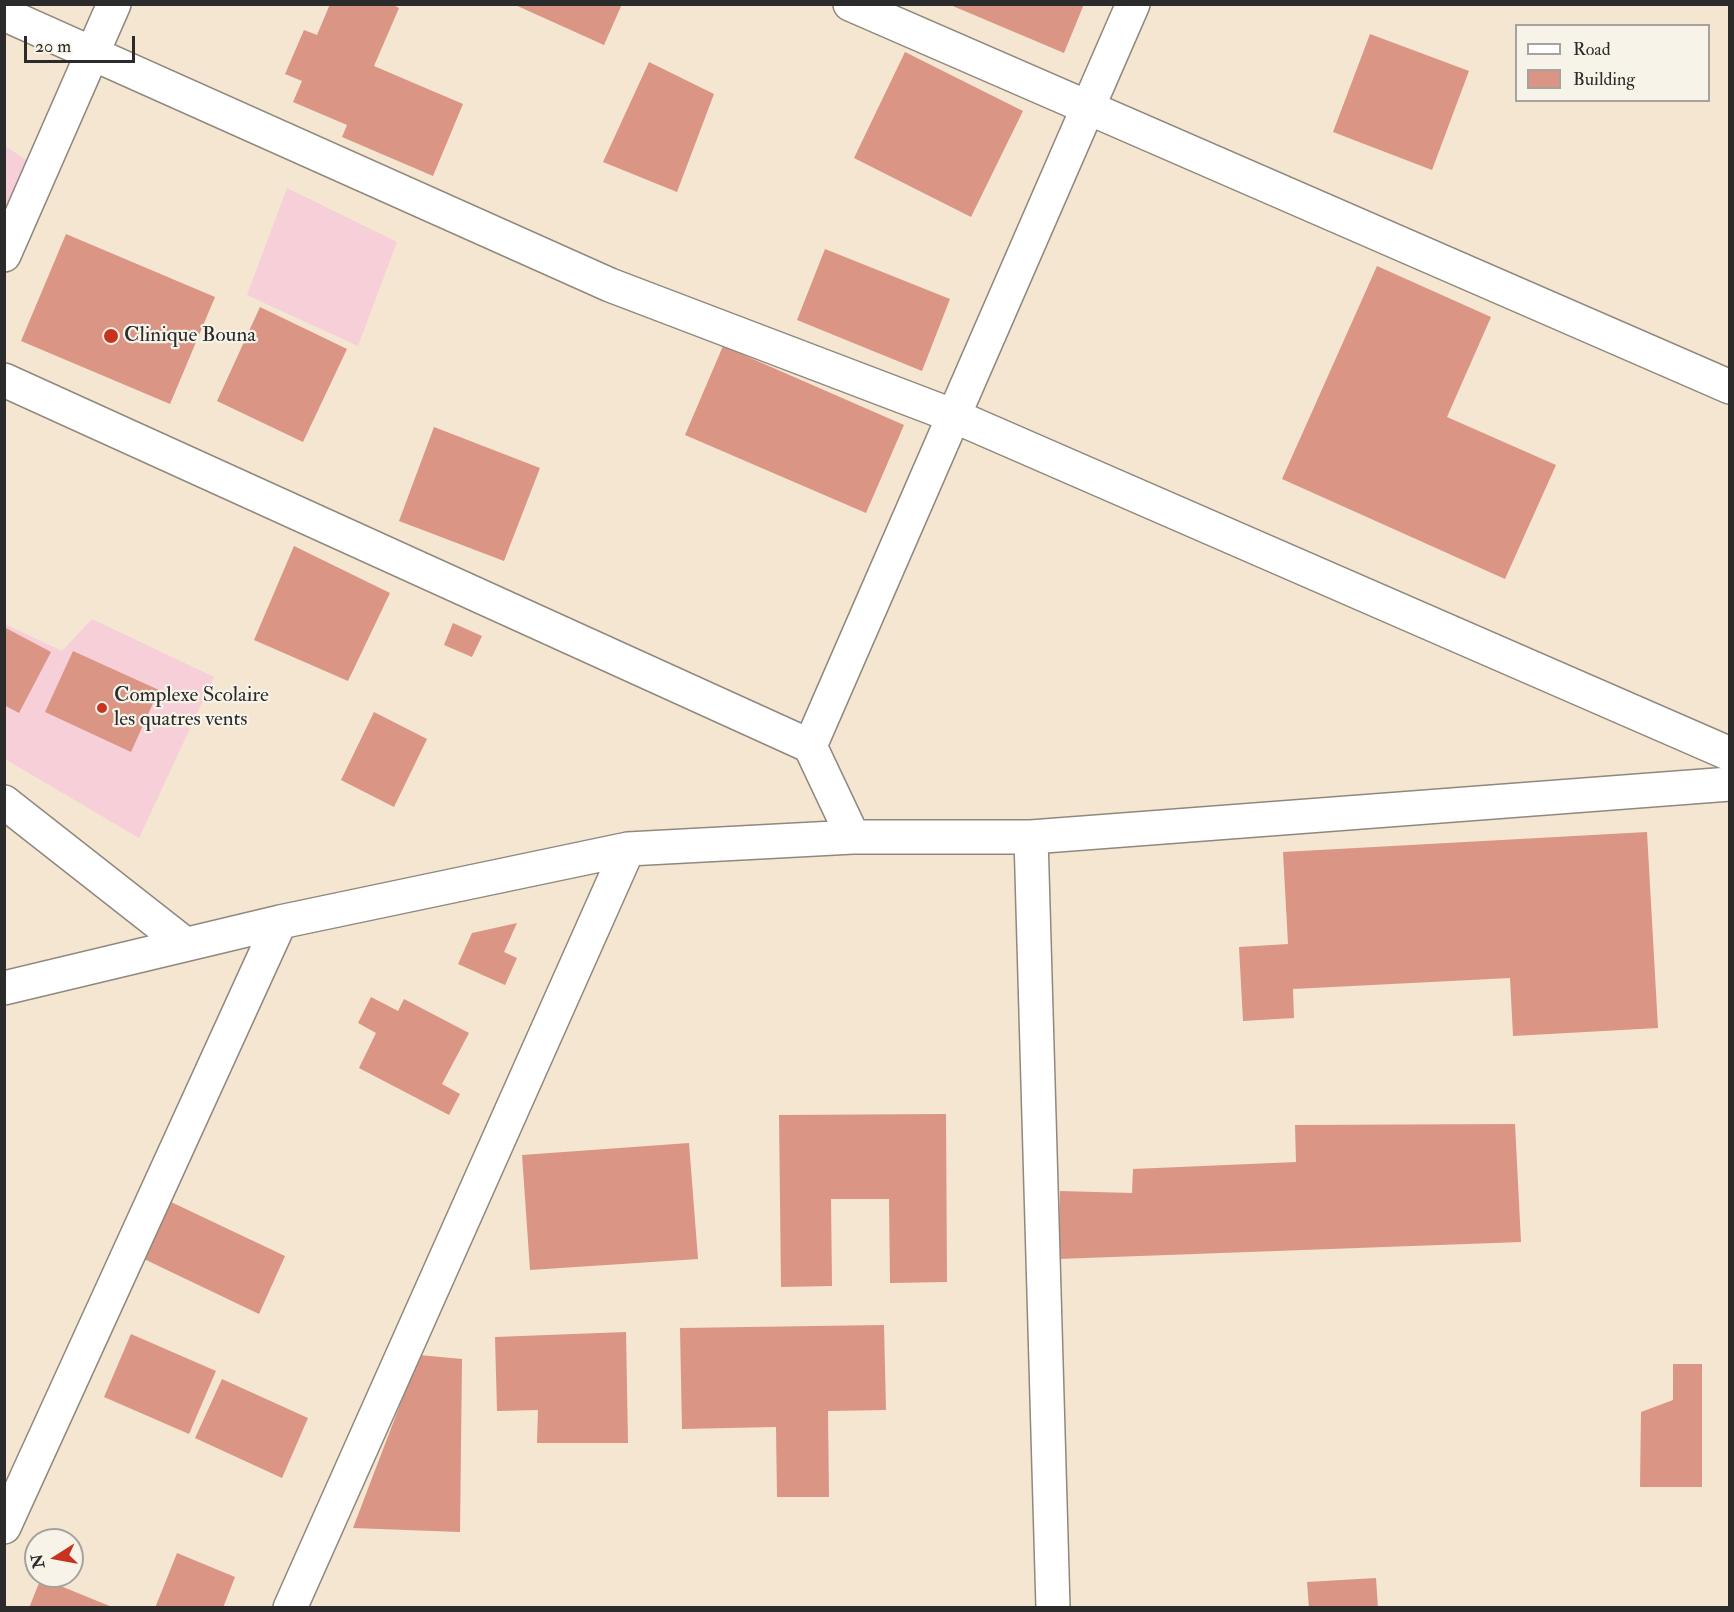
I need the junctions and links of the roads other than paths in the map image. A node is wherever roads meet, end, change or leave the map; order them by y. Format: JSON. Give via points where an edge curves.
{"nodes":[{"id":1,"x":114,"y":4,"type":"edge"},
{"id":2,"x":850,"y":4,"type":"edge"},
{"id":3,"x":1133,"y":4,"type":"edge"},
{"id":4,"x":4,"y":14,"type":"edge"},
{"id":5,"x":91,"y":54,"type":"junction"},
{"id":6,"x":1087,"y":109,"type":"junction"},
{"id":7,"x":4,"y":255,"type":"edge"},
{"id":8,"x":4,"y":380,"type":"edge"},
{"id":9,"x":1730,"y":387,"type":"edge"},
{"id":10,"x":954,"y":416,"type":"junction"},
{"id":11,"x":810,"y":746,"type":"junction"},
{"id":12,"x":1730,"y":754,"type":"edge"},
{"id":13,"x":1730,"y":784,"type":"edge"},
{"id":14,"x":4,"y":802,"type":"edge"},
{"id":15,"x":853,"y":837,"type":"junction"},
{"id":16,"x":1031,"y":837,"type":"junction"},
{"id":17,"x":628,"y":849,"type":"junction"},
{"id":18,"x":280,"y":922,"type":"junction"},
{"id":19,"x":186,"y":944,"type":"junction"},
{"id":20,"x":4,"y":988,"type":"edge"},
{"id":21,"x":4,"y":1527,"type":"edge"},
{"id":22,"x":290,"y":1608,"type":"edge"},
{"id":23,"x":1053,"y":1608,"type":"edge"}],
"edges":[{"from":1,"to":5,"type":"street"},
{"from":2,"to":6,"type":"street"},
{"from":3,"to":6,"type":"street"},
{"from":4,"to":5,"type":"street"},
{"from":5,"to":7,"type":"street"},
{"from":5,"to":10,"type":"street","via":[[610,285]]},
{"from":6,"to":9,"type":"street"},
{"from":6,"to":10,"type":"street"},
{"from":8,"to":11,"type":"street"},
{"from":10,"to":11,"type":"street"},
{"from":10,"to":12,"type":"street"},
{"from":11,"to":15,"type":"street"},
{"from":13,"to":16,"type":"street"},
{"from":14,"to":19,"type":"street"},
{"from":15,"to":16,"type":"street"},
{"from":15,"to":17,"type":"street"},
{"from":16,"to":23,"type":"street"},
{"from":17,"to":18,"type":"street"},
{"from":17,"to":22,"type":"street"},
{"from":18,"to":19,"type":"street"},
{"from":18,"to":21,"type":"street"},
{"from":19,"to":20,"type":"street"}]}
